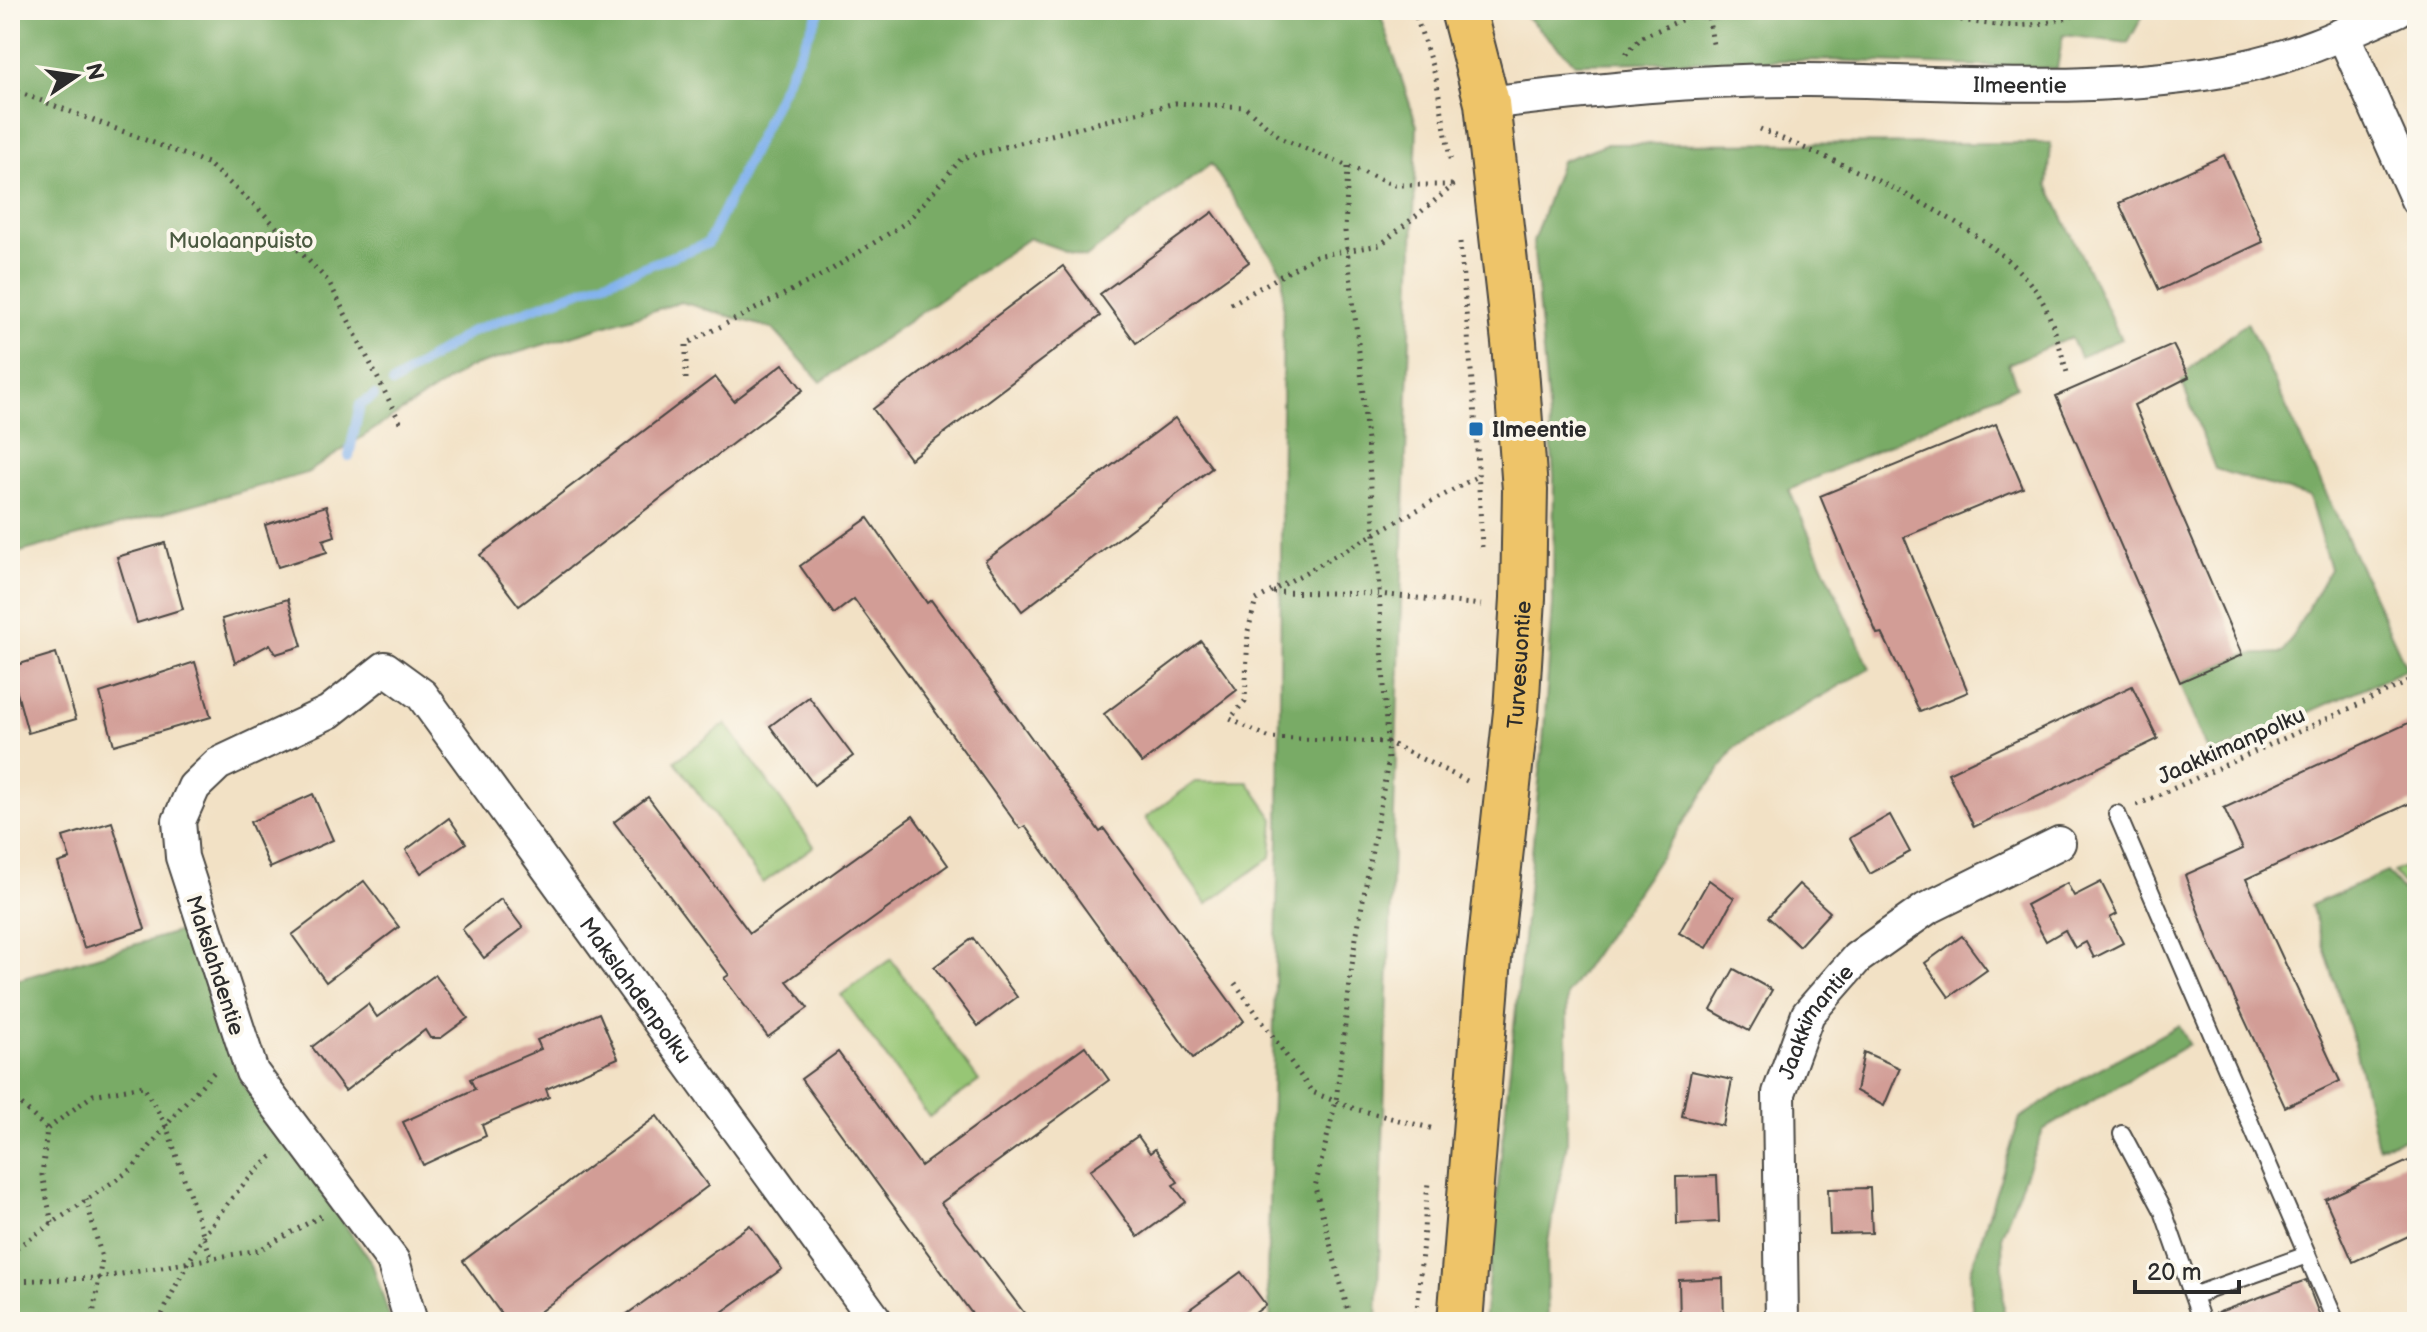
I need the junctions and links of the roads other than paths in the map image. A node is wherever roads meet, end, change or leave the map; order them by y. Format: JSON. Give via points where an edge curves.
{"nodes":[{"id":1,"x":1463,"y":10,"type":"edge"},
{"id":2,"x":2398,"y":10,"type":"edge"},
{"id":3,"x":2343,"y":34,"type":"junction"},
{"id":4,"x":1487,"y":103,"type":"junction"},
{"id":5,"x":2414,"y":184,"type":"edge"},
{"id":6,"x":385,"y":668,"type":"joint"},
{"id":7,"x":2117,"y":814,"type":"road end"},
{"id":8,"x":2059,"y":843,"type":"dead end"},
{"id":9,"x":2122,"y":1134,"type":"dead end"},
{"id":10,"x":2307,"y":1255,"type":"junction"},
{"id":11,"x":2195,"y":1295,"type":"junction"},
{"id":12,"x":411,"y":1322,"type":"edge"},
{"id":13,"x":877,"y":1322,"type":"edge"},
{"id":14,"x":1460,"y":1322,"type":"edge"},
{"id":15,"x":1782,"y":1322,"type":"edge"},
{"id":16,"x":2202,"y":1322,"type":"edge"},
{"id":17,"x":2336,"y":1322,"type":"edge"}],
"edges":[{"from":1,"to":4,"type":"main road","name":"Turvesuontie"},
{"from":2,"to":3,"type":"street","name":"Ilmeentie"},
{"from":3,"to":4,"type":"street","name":"Ilmeentie","via":[[2238,68],[2120,83],[1763,81],[1593,90]]},
{"from":3,"to":5,"type":"street"},
{"from":4,"to":14,"type":"main road","name":"Turvesuontie","via":[[1514,342],[1525,490],[1524,582]]},
{"from":6,"to":12,"type":"street","name":"Makslahdentie","via":[[329,712],[218,764],[194,787],[179,821],[182,857],[252,1072],[393,1261]]},
{"from":6,"to":13,"type":"street","name":"Makslahdenpolku","via":[[422,695]]},
{"from":7,"to":10,"type":"lane"},
{"from":8,"to":15,"type":"street","name":"Jaakkimantie","via":[[1926,909],[1857,958],[1808,1014],[1779,1093]]},
{"from":9,"to":11,"type":"lane","via":[[2163,1211]]},
{"from":10,"to":11,"type":"lane"},
{"from":10,"to":17,"type":"lane"},
{"from":11,"to":16,"type":"lane"}]}
